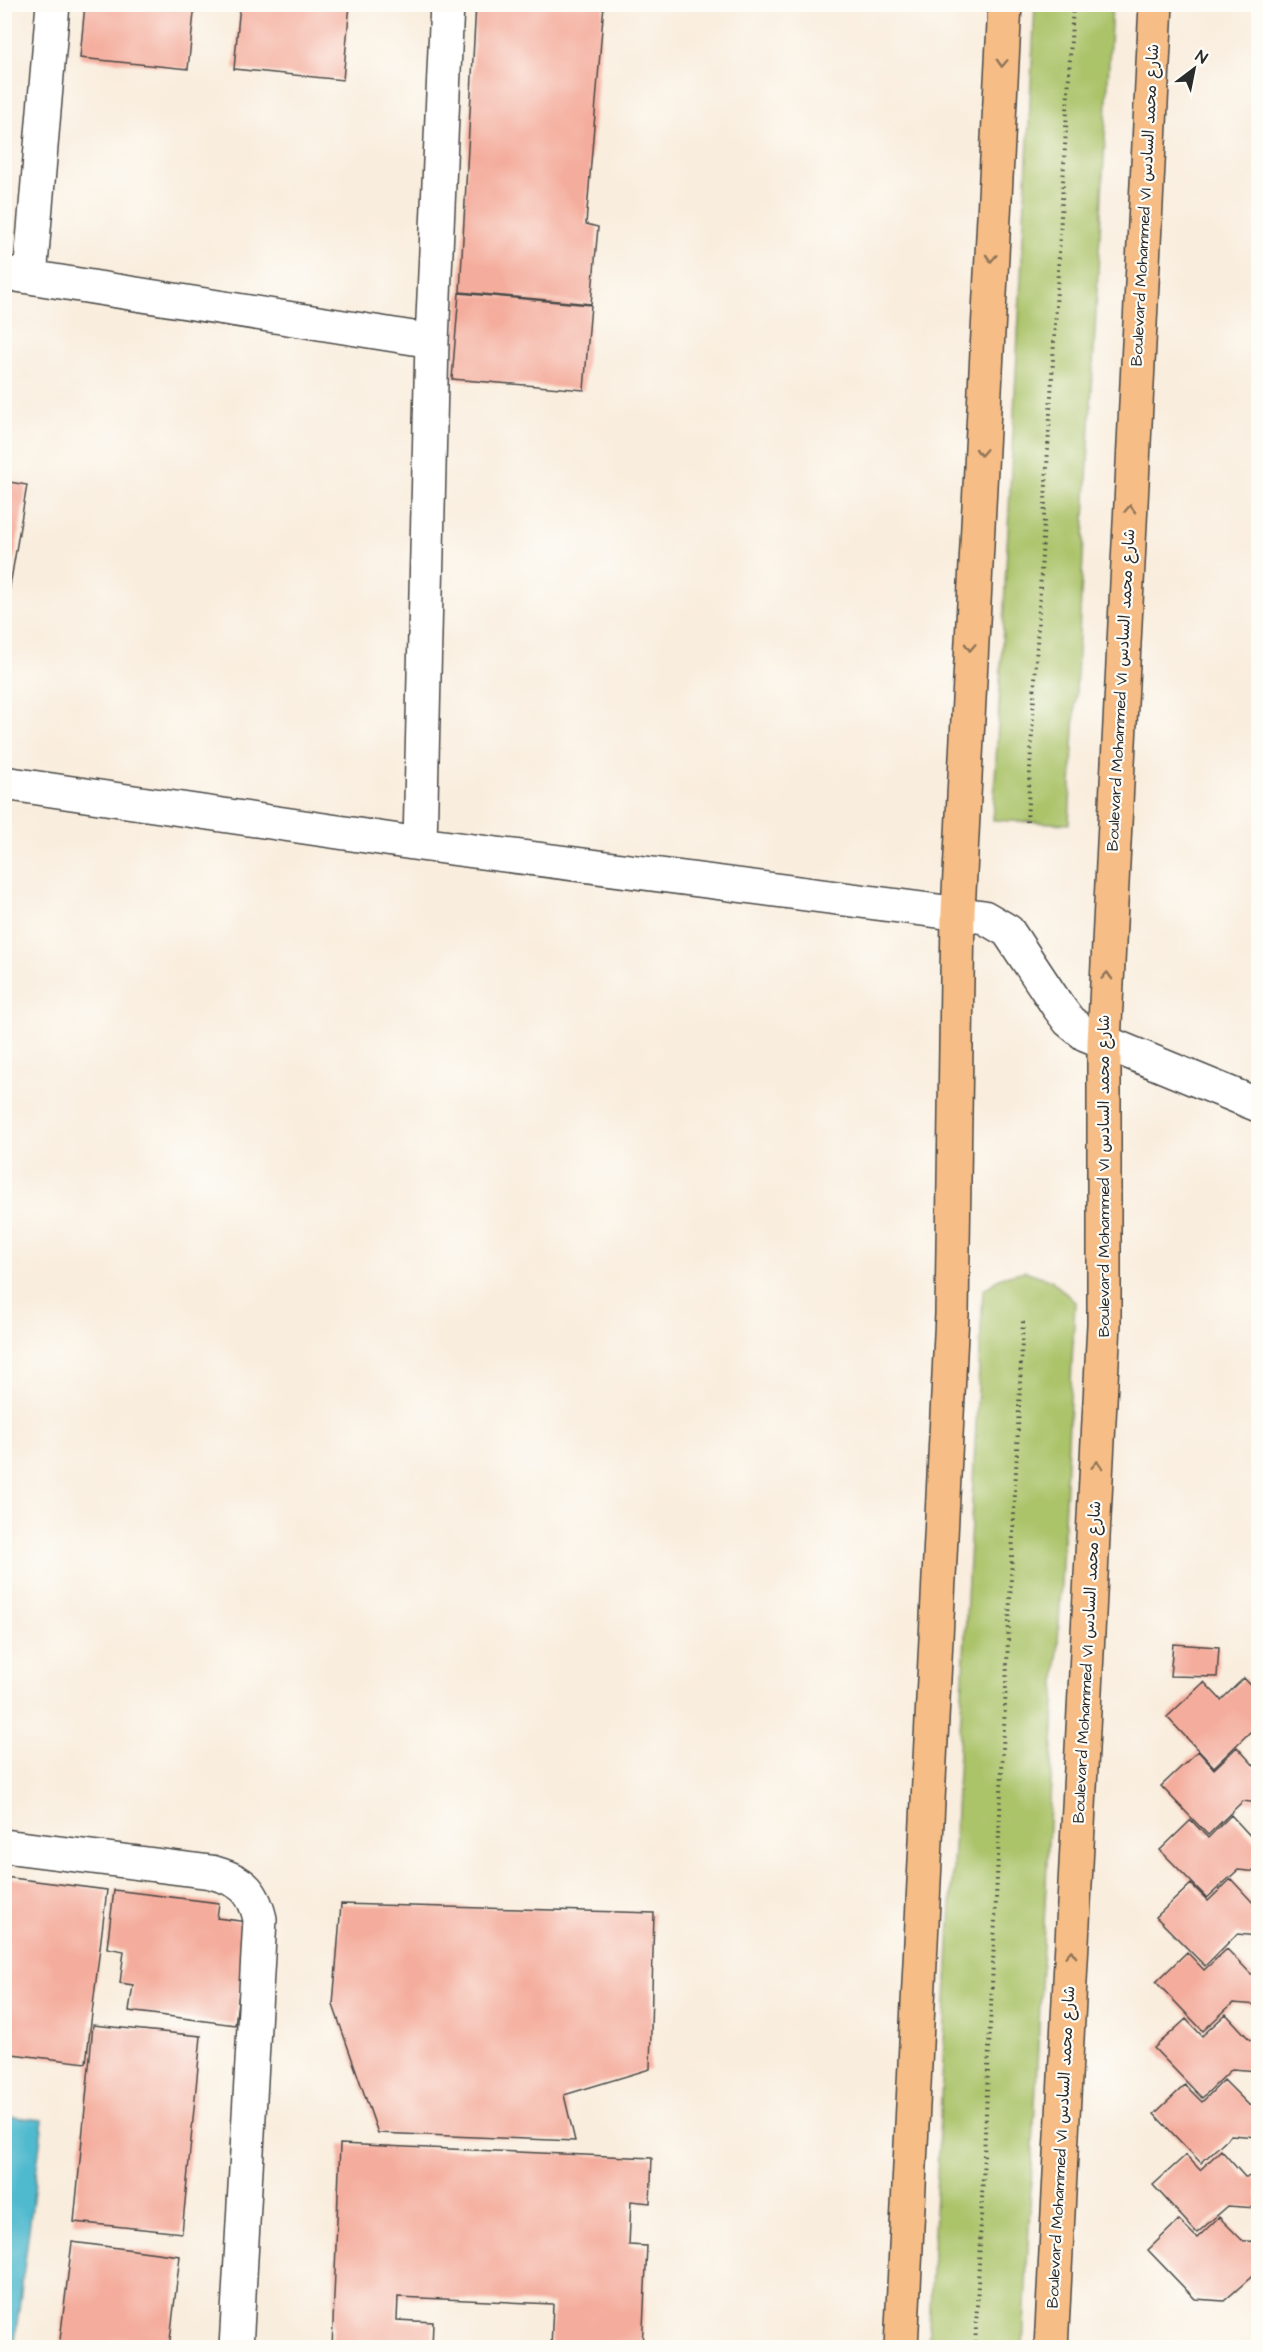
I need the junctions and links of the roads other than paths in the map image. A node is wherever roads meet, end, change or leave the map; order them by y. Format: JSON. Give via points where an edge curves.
{"nodes":[{"id":1,"x":53,"y":4,"type":"edge"},
{"id":2,"x":447,"y":4,"type":"edge"},
{"id":3,"x":1005,"y":4,"type":"edge"},
{"id":4,"x":1156,"y":4,"type":"edge"},
{"id":5,"x":17,"y":275,"type":"edge"},
{"id":6,"x":432,"y":341,"type":"junction"},
{"id":7,"x":4,"y":783,"type":"edge"},
{"id":8,"x":420,"y":844,"type":"junction"},
{"id":9,"x":958,"y":912,"type":"junction"},
{"id":10,"x":1104,"y":1043,"type":"junction"},
{"id":11,"x":1258,"y":1105,"type":"edge"},
{"id":12,"x":4,"y":1846,"type":"edge"},
{"id":13,"x":236,"y":2348,"type":"edge"},
{"id":14,"x":901,"y":2348,"type":"edge"},
{"id":15,"x":1051,"y":2348,"type":"edge"}],
"edges":[{"from":1,"to":5,"type":"street"},
{"from":2,"to":6,"type":"street"},
{"from":3,"to":9,"type":"main road","one_way":true},
{"from":10,"to":4,"type":"main road","name":"Boulevard Mohammed VI شارع محمد السادس","one_way":true},
{"from":5,"to":6,"type":"street"},
{"from":6,"to":8,"type":"street"},
{"from":7,"to":8,"type":"street"},
{"from":8,"to":9,"type":"street"},
{"from":9,"to":10,"type":"street","via":[[984,917],[1008,931],[1069,1021]]},
{"from":9,"to":14,"type":"main road","via":[[952,1314]]},
{"from":10,"to":11,"type":"street"},
{"from":15,"to":10,"type":"main road","name":"Boulevard Mohammed VI شارع محمد السادس","one_way":true,"via":[[1104,1324]]},
{"from":12,"to":13,"type":"street","via":[[211,1872],[244,1886],[255,1901],[260,1919]]}]}
